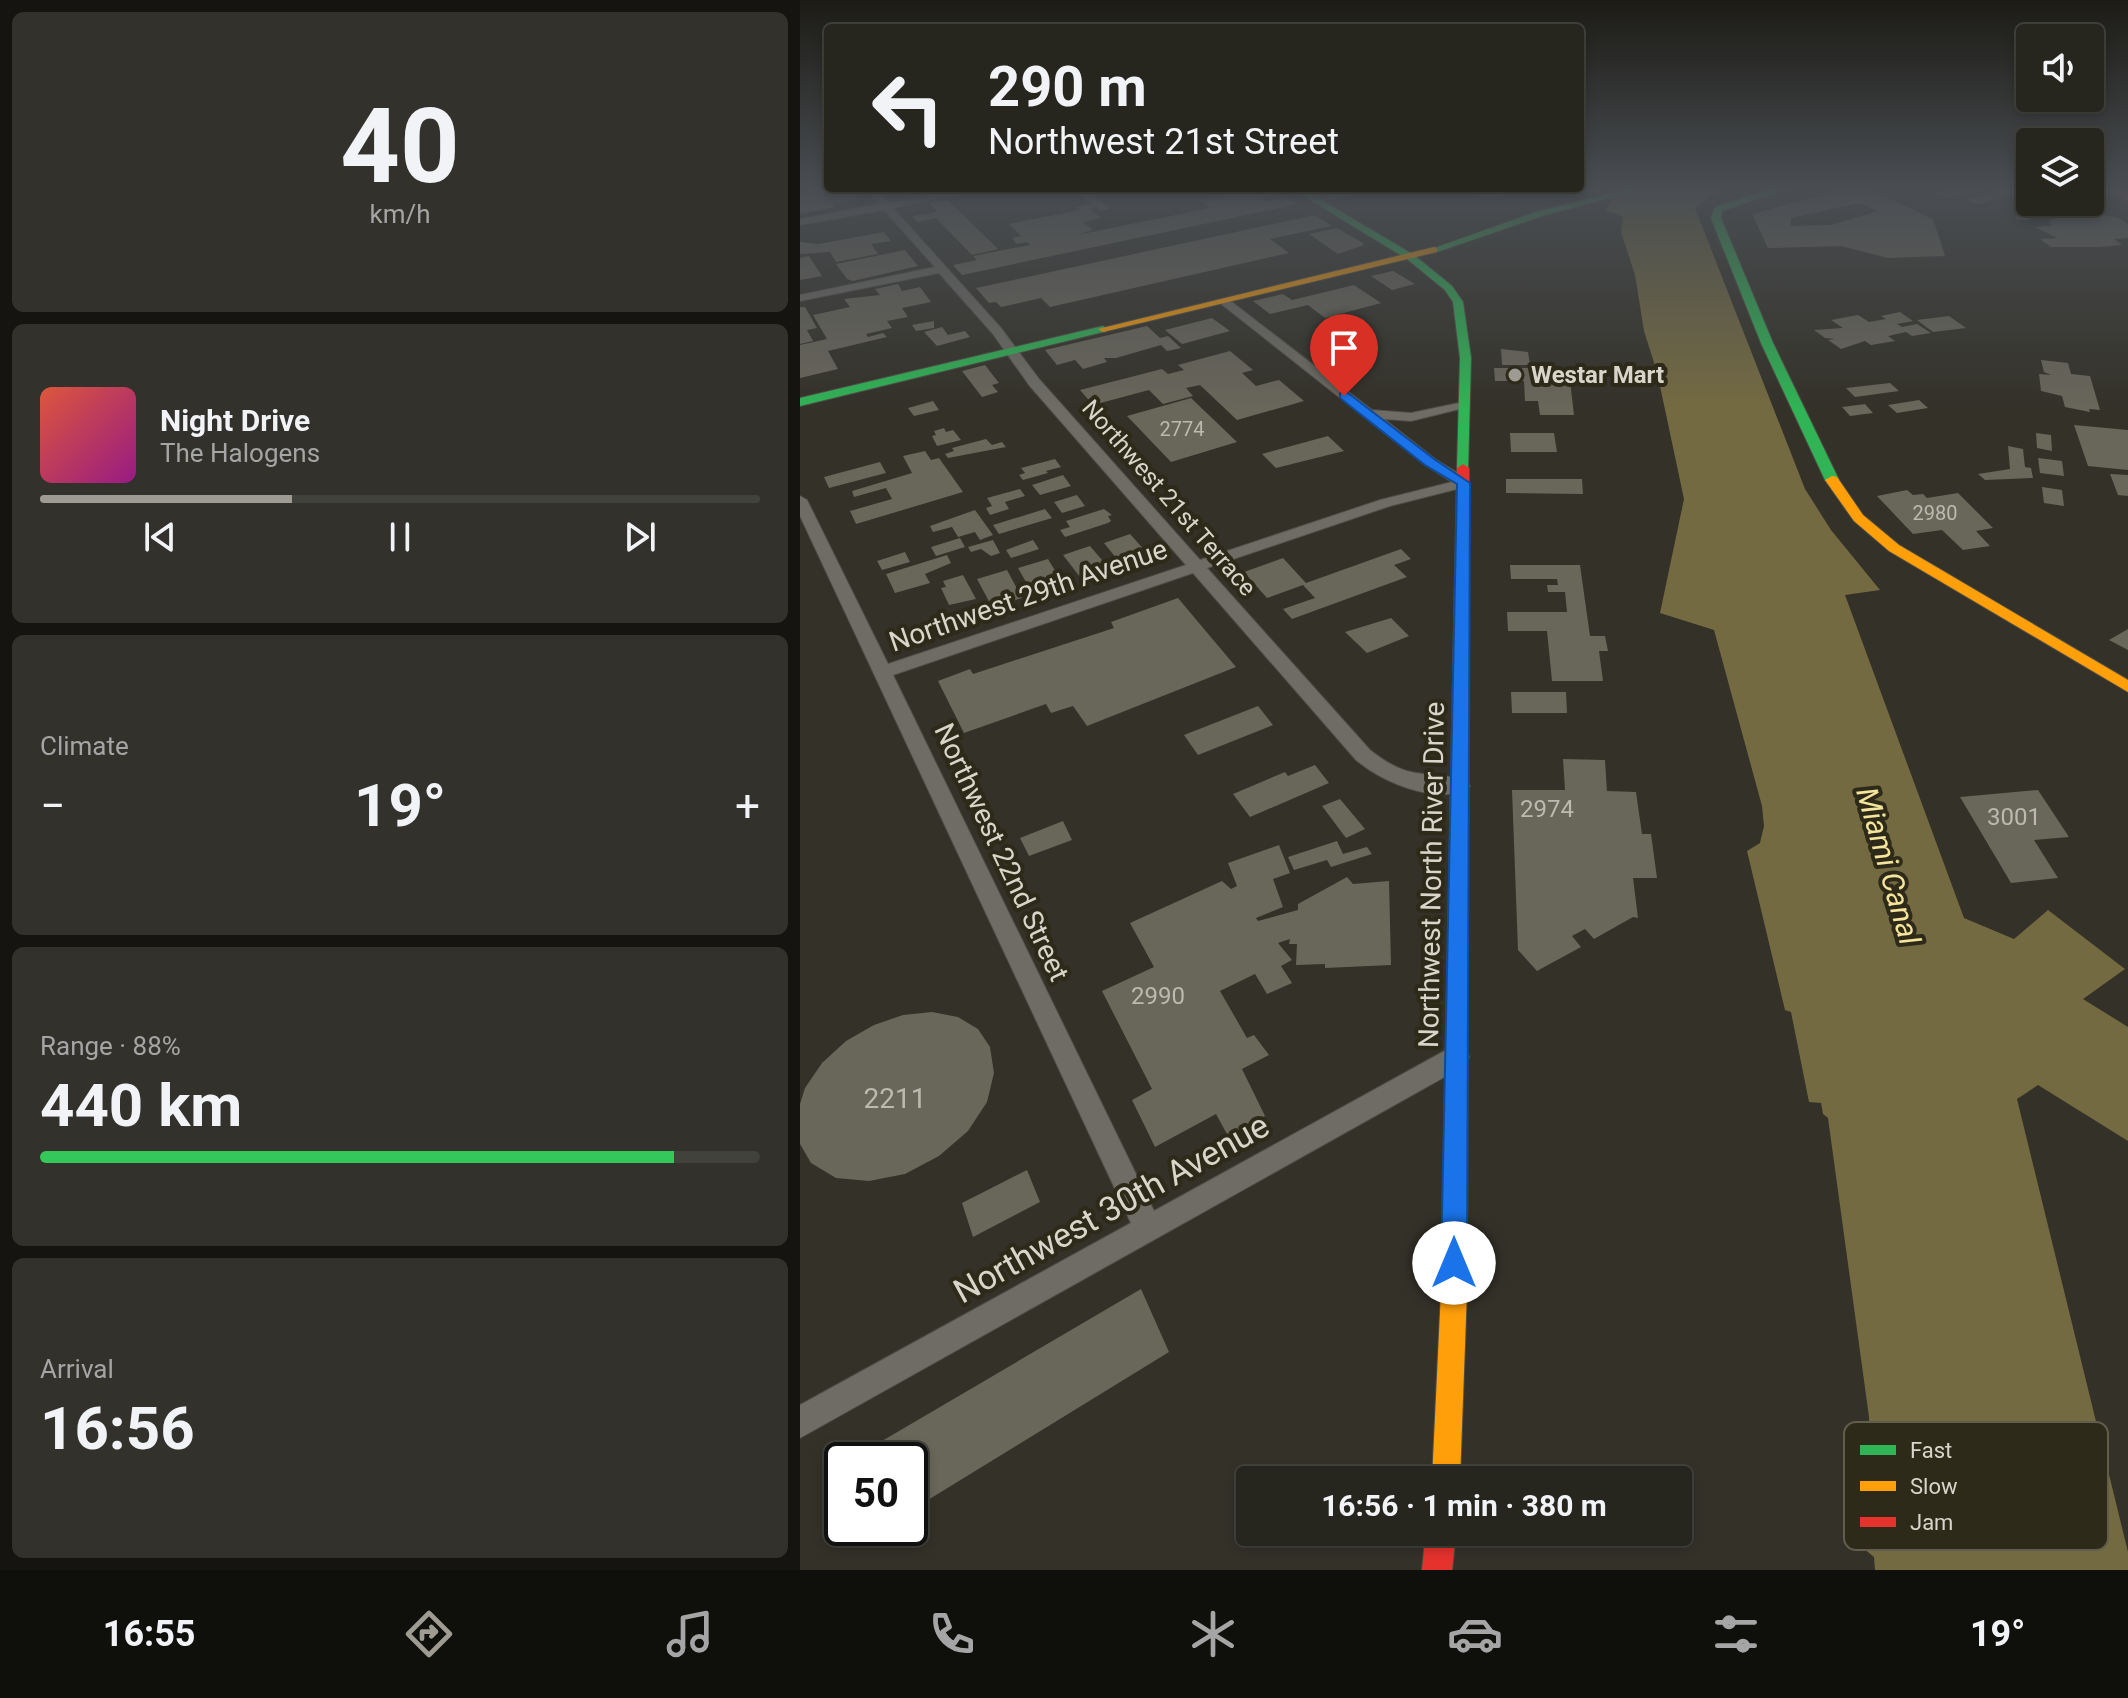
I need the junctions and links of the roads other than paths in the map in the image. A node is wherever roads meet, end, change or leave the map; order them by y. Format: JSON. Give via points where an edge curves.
{"nodes":[{"id":1,"x":937,"y":263,"type":"edge"},
{"id":2,"x":1350,"y":263,"type":"edge"},
{"id":3,"x":1358,"y":263,"type":"edge"},
{"id":4,"x":1418,"y":263,"type":"edge"},
{"id":5,"x":1734,"y":263,"type":"edge"},
{"id":6,"x":942,"y":269,"type":"junction"},
{"id":7,"x":800,"y":298,"type":"edge"},
{"id":8,"x":1224,"y":301,"type":"junction"},
{"id":9,"x":1007,"y":345,"type":"junction"},
{"id":10,"x":800,"y":386,"type":"edge"},
{"id":11,"x":800,"y":402,"type":"edge"},
{"id":12,"x":1463,"y":404,"type":"junction"},
{"id":13,"x":1367,"y":414,"type":"junction"},
{"id":14,"x":1464,"y":483,"type":"junction"},
{"id":15,"x":800,"y":500,"type":"edge"},
{"id":16,"x":1196,"y":566,"type":"junction"},
{"id":17,"x":883,"y":672,"type":"junction"},
{"id":18,"x":2128,"y":687,"type":"edge"},
{"id":19,"x":1460,"y":786,"type":"junction"},
{"id":20,"x":1457,"y":1057,"type":"junction"},
{"id":21,"x":1148,"y":1229,"type":"junction"},
{"id":22,"x":800,"y":1422,"type":"edge"},
{"id":23,"x":1447,"y":1466,"type":"edge"},
{"id":24,"x":1440,"y":1546,"type":"edge"},
{"id":25,"x":1437,"y":1570,"type":"edge"}],
"edges":[{"from":1,"to":6,"type":"street","name":"Northwest 21st Terrace"},
{"from":2,"to":9,"type":"main road"},
{"from":3,"to":8,"type":"main road"},
{"from":4,"to":12,"type":"main road","name":"Northwest North River Drive","via":[[1440,279],[1462,308]]},
{"from":5,"to":18,"type":"main road","via":[[1829,480],[1861,523]]},
{"from":6,"to":7,"type":"street"},
{"from":6,"to":9,"type":"street","name":"Northwest 21st Terrace"},
{"from":8,"to":9,"type":"main road"},
{"from":8,"to":13,"type":"street"},
{"from":9,"to":10,"type":"main road"},
{"from":9,"to":11,"type":"main road"},
{"from":9,"to":16,"type":"street","name":"Northwest 21st Terrace"},
{"from":12,"to":13,"type":"street","via":[[1411,417]]},
{"from":12,"to":14,"type":"main road","name":"Northwest North River Drive"},
{"from":13,"to":14,"type":"street"},
{"from":14,"to":16,"type":"street","name":"Northwest 29th Avenue","via":[[1385,503]]},
{"from":14,"to":19,"type":"main road","name":"Northwest North River Drive"},
{"from":15,"to":17,"type":"street","name":"Northwest 22nd Street"},
{"from":16,"to":17,"type":"street","name":"Northwest 29th Avenue"},
{"from":16,"to":19,"type":"street","name":"Northwest 21st Terrace","via":[[1373,764],[1410,784]]},
{"from":17,"to":21,"type":"street","name":"Northwest 22nd Street"},
{"from":19,"to":20,"type":"main road","name":"Northwest North River Drive"},
{"from":20,"to":21,"type":"street","name":"Northwest 30th Avenue"},
{"from":20,"to":23,"type":"main road","name":"Northwest North River Drive"},
{"from":21,"to":22,"type":"street","name":"Northwest 30th Avenue"},
{"from":24,"to":25,"type":"main road"}]}
